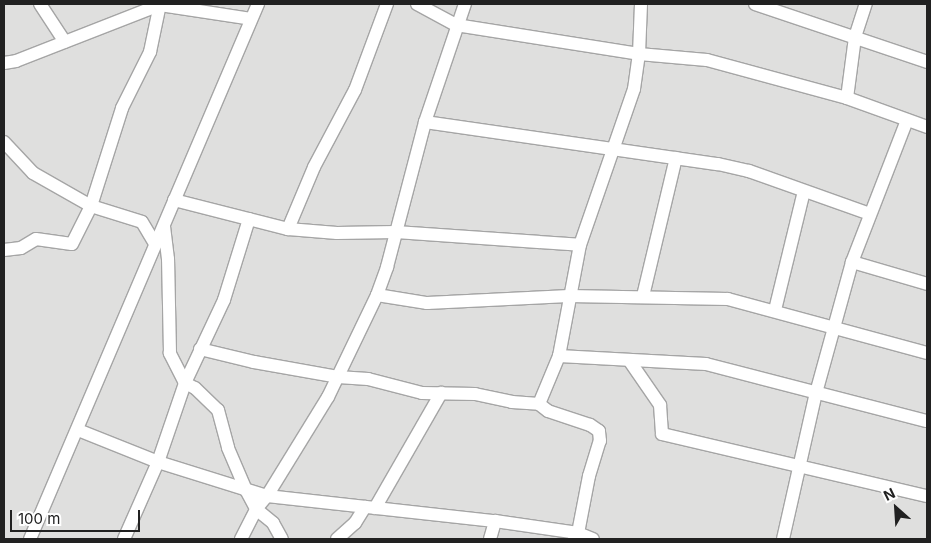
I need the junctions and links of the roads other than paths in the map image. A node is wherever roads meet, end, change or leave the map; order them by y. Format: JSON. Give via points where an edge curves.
{"nodes":[{"id":1,"x":40,"y":4,"type":"edge"},
{"id":2,"x":160,"y":4,"type":"edge"},
{"id":3,"x":258,"y":4,"type":"edge"},
{"id":4,"x":387,"y":4,"type":"edge"},
{"id":5,"x":417,"y":4,"type":"edge"},
{"id":6,"x":465,"y":4,"type":"edge"},
{"id":7,"x":641,"y":4,"type":"edge"},
{"id":8,"x":755,"y":4,"type":"edge"},
{"id":9,"x":866,"y":4,"type":"edge"},
{"id":10,"x":251,"y":19,"type":"junction"},
{"id":11,"x":456,"y":25,"type":"junction"},
{"id":12,"x":855,"y":37,"type":"junction"},
{"id":13,"x":65,"y":42,"type":"junction"},
{"id":14,"x":640,"y":54,"type":"junction"},
{"id":15,"x":927,"y":62,"type":"edge"},
{"id":16,"x":4,"y":63,"type":"edge"},
{"id":17,"x":847,"y":98,"type":"junction"},
{"id":18,"x":907,"y":120,"type":"junction"},
{"id":19,"x":425,"y":122,"type":"junction"},
{"id":20,"x":927,"y":127,"type":"edge"},
{"id":21,"x":4,"y":142,"type":"edge"},
{"id":22,"x":614,"y":148,"type":"junction"},
{"id":23,"x":676,"y":158,"type":"junction"},
{"id":24,"x":804,"y":191,"type":"junction"},
{"id":25,"x":174,"y":200,"type":"junction"},
{"id":26,"x":91,"y":206,"type":"junction"},
{"id":27,"x":870,"y":214,"type":"junction"},
{"id":28,"x":249,"y":219,"type":"junction"},
{"id":29,"x":164,"y":223,"type":"junction"},
{"id":30,"x":288,"y":229,"type":"junction"},
{"id":31,"x":396,"y":232,"type":"junction"},
{"id":32,"x":155,"y":244,"type":"junction"},
{"id":33,"x":580,"y":245,"type":"junction"},
{"id":34,"x":4,"y":250,"type":"edge"},
{"id":35,"x":852,"y":262,"type":"junction"},
{"id":36,"x":927,"y":284,"type":"edge"},
{"id":37,"x":377,"y":295,"type":"junction"},
{"id":38,"x":569,"y":296,"type":"junction"},
{"id":39,"x":643,"y":296,"type":"junction"},
{"id":40,"x":775,"y":310,"type":"junction"},
{"id":41,"x":832,"y":328,"type":"junction"},
{"id":42,"x":200,"y":349,"type":"junction"},
{"id":43,"x":927,"y":352,"type":"edge"},
{"id":44,"x":559,"y":356,"type":"junction"},
{"id":45,"x":629,"y":360,"type":"junction"},
{"id":46,"x":338,"y":376,"type":"junction"},
{"id":47,"x":185,"y":383,"type":"junction"},
{"id":48,"x":441,"y":393,"type":"junction"},
{"id":49,"x":816,"y":393,"type":"junction"},
{"id":50,"x":539,"y":404,"type":"junction"},
{"id":51,"x":927,"y":421,"type":"edge"},
{"id":52,"x":78,"y":430,"type":"junction"},
{"id":53,"x":158,"y":462,"type":"junction"},
{"id":54,"x":799,"y":466,"type":"junction"},
{"id":55,"x":246,"y":490,"type":"junction"},
{"id":56,"x":267,"y":496,"type":"junction"},
{"id":57,"x":927,"y":496,"type":"edge"},
{"id":58,"x":370,"y":508,"type":"junction"},
{"id":59,"x":256,"y":509,"type":"junction"},
{"id":60,"x":495,"y":521,"type":"junction"},
{"id":61,"x":576,"y":536,"type":"edge"},
{"id":62,"x":30,"y":539,"type":"edge"},
{"id":63,"x":124,"y":539,"type":"edge"},
{"id":64,"x":241,"y":539,"type":"edge"},
{"id":65,"x":282,"y":539,"type":"edge"},
{"id":66,"x":337,"y":539,"type":"edge"},
{"id":67,"x":490,"y":539,"type":"edge"},
{"id":68,"x":592,"y":539,"type":"edge"},
{"id":69,"x":783,"y":539,"type":"edge"}],
"edges":[{"from":1,"to":13,"type":"street"},
{"from":2,"to":10,"type":"street"},
{"from":2,"to":13,"type":"street"},
{"from":2,"to":26,"type":"street","via":[[150,52],[122,108]]},
{"from":3,"to":10,"type":"street"},
{"from":4,"to":30,"type":"street","via":[[355,90],[314,166]]},
{"from":5,"to":11,"type":"street"},
{"from":6,"to":11,"type":"street"},
{"from":7,"to":14,"type":"street"},
{"from":8,"to":12,"type":"street"},
{"from":9,"to":12,"type":"street"},
{"from":10,"to":25,"type":"street"},
{"from":11,"to":14,"type":"street"},
{"from":11,"to":19,"type":"street"},
{"from":12,"to":15,"type":"street"},
{"from":12,"to":17,"type":"street"},
{"from":13,"to":16,"type":"street"},
{"from":14,"to":17,"type":"street","via":[[707,60]]},
{"from":14,"to":22,"type":"street","via":[[634,89]]},
{"from":17,"to":18,"type":"street"},
{"from":18,"to":20,"type":"street"},
{"from":18,"to":27,"type":"street"},
{"from":19,"to":22,"type":"street"},
{"from":19,"to":31,"type":"street"},
{"from":21,"to":26,"type":"street","via":[[33,173]]},
{"from":22,"to":23,"type":"street"},
{"from":22,"to":33,"type":"street"},
{"from":23,"to":24,"type":"street","via":[[749,171]]},
{"from":23,"to":39,"type":"street"},
{"from":24,"to":27,"type":"street"},
{"from":24,"to":40,"type":"street"},
{"from":25,"to":28,"type":"street"},
{"from":25,"to":29,"type":"street"},
{"from":26,"to":32,"type":"street","via":[[142,222]]},
{"from":26,"to":34,"type":"street","via":[[72,244],[36,240],[21,248]]},
{"from":27,"to":35,"type":"street"},
{"from":28,"to":30,"type":"street"},
{"from":28,"to":42,"type":"street","via":[[224,300]]},
{"from":29,"to":32,"type":"street"},
{"from":29,"to":47,"type":"street","via":[[170,353]]},
{"from":30,"to":31,"type":"street","via":[[337,233]]},
{"from":31,"to":33,"type":"street"},
{"from":31,"to":37,"type":"street"},
{"from":32,"to":52,"type":"street"},
{"from":33,"to":38,"type":"street"},
{"from":35,"to":36,"type":"street"},
{"from":35,"to":41,"type":"street"},
{"from":37,"to":38,"type":"street","via":[[427,303]]},
{"from":37,"to":46,"type":"street"},
{"from":38,"to":39,"type":"street"},
{"from":38,"to":44,"type":"street"},
{"from":39,"to":40,"type":"street","via":[[728,299]]},
{"from":40,"to":41,"type":"street"},
{"from":41,"to":43,"type":"street"},
{"from":41,"to":49,"type":"street"},
{"from":42,"to":46,"type":"street"},
{"from":42,"to":47,"type":"street"},
{"from":44,"to":45,"type":"street"},
{"from":44,"to":50,"type":"street"},
{"from":45,"to":49,"type":"street","via":[[706,364]]},
{"from":45,"to":54,"type":"street","via":[[660,405],[662,434]]},
{"from":46,"to":48,"type":"street","via":[[368,379],[422,393]]},
{"from":46,"to":56,"type":"street"},
{"from":47,"to":53,"type":"street"},
{"from":47,"to":55,"type":"street","via":[[218,410],[228,448]]},
{"from":48,"to":50,"type":"street","via":[[475,394]]},
{"from":48,"to":58,"type":"street"},
{"from":49,"to":51,"type":"street"},
{"from":49,"to":54,"type":"street"},
{"from":50,"to":61,"type":"street","via":[[548,411],[599,431],[600,441]]},
{"from":52,"to":53,"type":"street"},
{"from":52,"to":62,"type":"street"},
{"from":53,"to":55,"type":"street"},
{"from":53,"to":63,"type":"street"},
{"from":54,"to":57,"type":"street"},
{"from":54,"to":69,"type":"street"},
{"from":55,"to":56,"type":"street"},
{"from":55,"to":59,"type":"street"},
{"from":56,"to":58,"type":"street"},
{"from":56,"to":59,"type":"street"},
{"from":58,"to":60,"type":"street"},
{"from":58,"to":66,"type":"street"},
{"from":59,"to":64,"type":"street"},
{"from":59,"to":65,"type":"street","via":[[272,523]]},
{"from":60,"to":61,"type":"street"},
{"from":60,"to":67,"type":"street"},
{"from":61,"to":68,"type":"street"}]}
